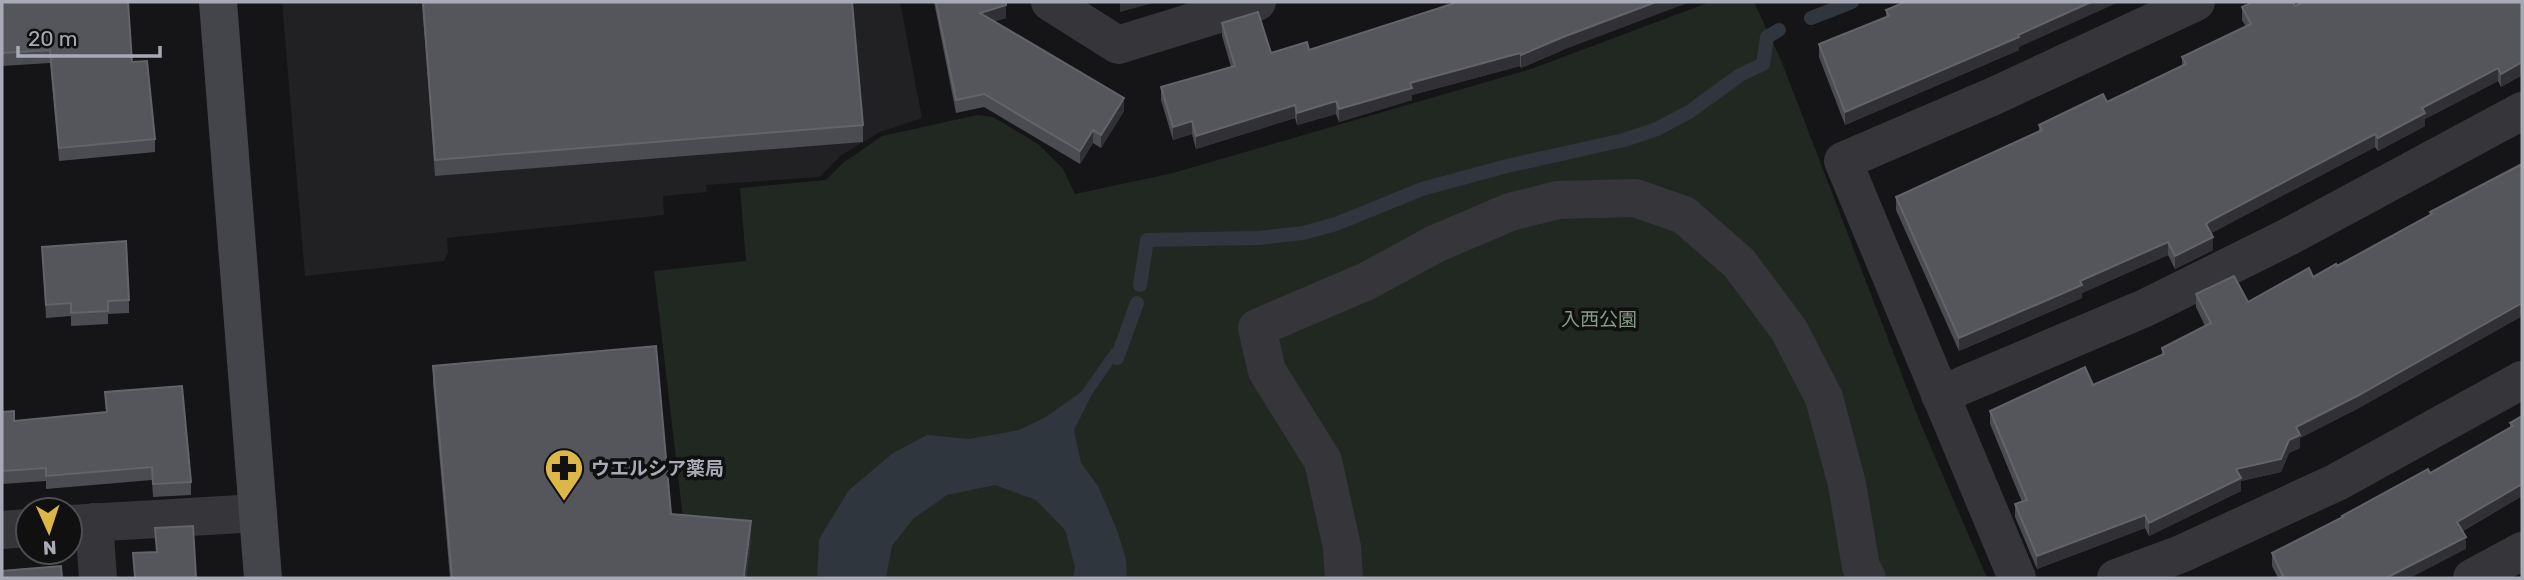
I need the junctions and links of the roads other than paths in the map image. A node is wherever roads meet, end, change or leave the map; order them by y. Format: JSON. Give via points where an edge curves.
{"nodes":[{"id":1,"x":218,"y":2,"type":"edge"},
{"id":2,"x":1050,"y":2,"type":"edge"},
{"id":3,"x":1257,"y":2,"type":"edge"},
{"id":4,"x":2196,"y":2,"type":"edge"},
{"id":5,"x":2522,"y":111,"type":"edge"},
{"id":6,"x":2522,"y":380,"type":"edge"},
{"id":7,"x":1940,"y":395,"type":"junction"},
{"id":8,"x":258,"y":513,"type":"junction"},
{"id":9,"x":84,"y":523,"type":"edge"},
{"id":10,"x":84,"y":530,"type":"edge"},
{"id":11,"x":2522,"y":551,"type":"edge"},
{"id":12,"x":97,"y":578,"type":"edge"},
{"id":13,"x":263,"y":578,"type":"edge"},
{"id":14,"x":1345,"y":578,"type":"edge"},
{"id":15,"x":1867,"y":578,"type":"edge"},
{"id":16,"x":2017,"y":578,"type":"edge"},
{"id":17,"x":2116,"y":578,"type":"edge"},
{"id":18,"x":2472,"y":578,"type":"edge"}],
"edges":[{"from":1,"to":8,"type":"street"},
{"from":2,"to":3,"type":"street","via":[[1118,45]]},
{"from":4,"to":7,"type":"street","via":[[1843,161]]},
{"from":5,"to":7,"type":"street","via":[[2145,308]]},
{"from":6,"to":17,"type":"street","via":[[2337,482],[2181,554]]},
{"from":7,"to":16,"type":"street"},
{"from":8,"to":9,"type":"street"},
{"from":8,"to":13,"type":"street"},
{"from":10,"to":12,"type":"street"},
{"from":11,"to":18,"type":"street"},
{"from":14,"to":15,"type":"street","via":[[1323,461],[1267,371],[1257,328],[1510,212],[1558,200],[1635,198],[1684,215],[1739,263],[1789,330],[1824,398],[1847,484],[1861,568]]}]}
